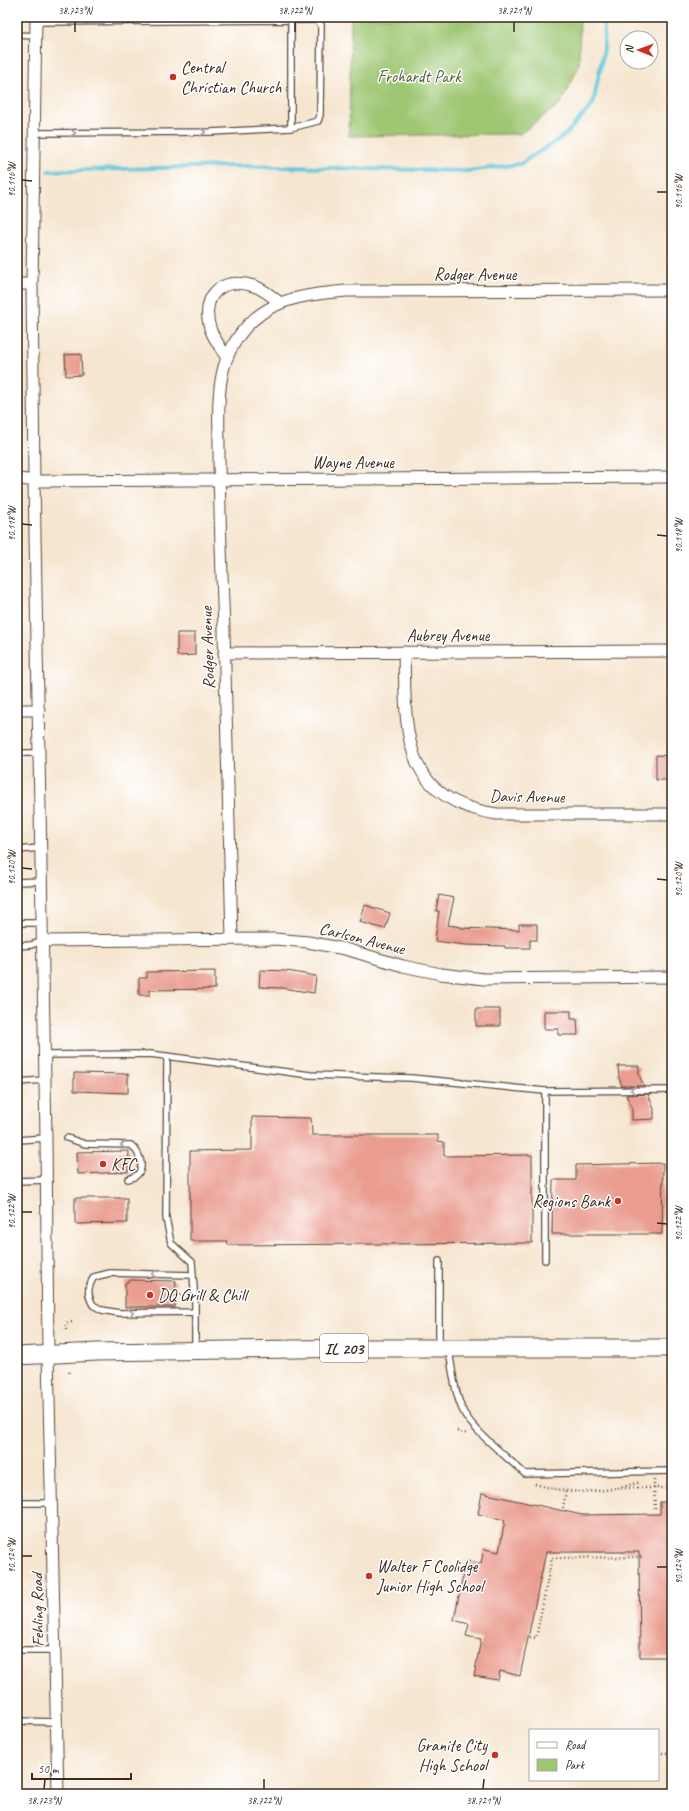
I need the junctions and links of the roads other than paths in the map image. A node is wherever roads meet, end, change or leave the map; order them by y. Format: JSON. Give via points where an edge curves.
{"nodes":[{"id":1,"x":36,"y":19,"type":"edge"},
{"id":2,"x":291,"y":20,"type":"junction"},
{"id":3,"x":17,"y":36,"type":"edge"},
{"id":4,"x":35,"y":36,"type":"junction"},
{"id":5,"x":291,"y":128,"type":"junction"},
{"id":6,"x":34,"y":133,"type":"junction"},
{"id":7,"x":17,"y":284,"type":"edge"},
{"id":8,"x":32,"y":284,"type":"junction"},
{"id":9,"x":672,"y":290,"type":"edge"},
{"id":10,"x":280,"y":303,"type":"junction"},
{"id":11,"x":227,"y":358,"type":"junction"},
{"id":12,"x":672,"y":477,"type":"edge"},
{"id":13,"x":17,"y":479,"type":"edge"},
{"id":14,"x":34,"y":480,"type":"junction"},
{"id":15,"x":219,"y":480,"type":"junction"},
{"id":16,"x":672,"y":651,"type":"edge"},
{"id":17,"x":404,"y":652,"type":"junction"},
{"id":18,"x":224,"y":654,"type":"junction"},
{"id":19,"x":17,"y":710,"type":"edge"},
{"id":20,"x":39,"y":710,"type":"junction"},
{"id":21,"x":17,"y":753,"type":"edge"},
{"id":22,"x":39,"y":753,"type":"junction"},
{"id":23,"x":672,"y":814,"type":"edge"},
{"id":24,"x":41,"y":848,"type":"junction"},
{"id":25,"x":17,"y":850,"type":"edge"},
{"id":26,"x":42,"y":881,"type":"junction"},
{"id":27,"x":17,"y":882,"type":"edge"},
{"id":28,"x":17,"y":923,"type":"edge"},
{"id":29,"x":43,"y":923,"type":"junction"},
{"id":30,"x":232,"y":939,"type":"junction"},
{"id":31,"x":43,"y":941,"type":"junction"},
{"id":32,"x":17,"y":946,"type":"edge"},
{"id":33,"x":672,"y":978,"type":"edge"},
{"id":34,"x":44,"y":1055,"type":"junction"},
{"id":35,"x":167,"y":1056,"type":"junction"},
{"id":36,"x":45,"y":1080,"type":"junction"},
{"id":37,"x":17,"y":1082,"type":"edge"},
{"id":38,"x":672,"y":1090,"type":"edge"},
{"id":39,"x":546,"y":1091,"type":"junction"},
{"id":40,"x":46,"y":1138,"type":"junction"},
{"id":41,"x":67,"y":1138,"type":"dead end"},
{"id":42,"x":17,"y":1140,"type":"edge"},
{"id":43,"x":128,"y":1179,"type":"dead end"},
{"id":44,"x":46,"y":1180,"type":"junction"},
{"id":45,"x":17,"y":1181,"type":"edge"},
{"id":46,"x":545,"y":1260,"type":"dead end"},
{"id":47,"x":439,"y":1261,"type":"dead end"},
{"id":48,"x":193,"y":1275,"type":"junction"},
{"id":49,"x":194,"y":1312,"type":"junction"},
{"id":50,"x":444,"y":1348,"type":"junction"},
{"id":51,"x":672,"y":1348,"type":"edge"},
{"id":52,"x":194,"y":1350,"type":"junction"},
{"id":53,"x":48,"y":1354,"type":"junction"},
{"id":54,"x":17,"y":1356,"type":"edge"},
{"id":55,"x":672,"y":1471,"type":"edge"},
{"id":56,"x":17,"y":1503,"type":"edge"},
{"id":57,"x":51,"y":1503,"type":"junction"},
{"id":58,"x":17,"y":1650,"type":"edge"},
{"id":59,"x":54,"y":1650,"type":"junction"},
{"id":60,"x":17,"y":1721,"type":"edge"},
{"id":61,"x":56,"y":1722,"type":"junction"},
{"id":62,"x":58,"y":1794,"type":"edge"}],
"edges":[{"from":1,"to":2,"type":"lane"},
{"from":1,"to":4,"type":"street","name":"Fehling Road"},
{"from":2,"to":5,"type":"lane"},
{"from":2,"to":5,"type":"lane","via":[[316,20],[322,25],[320,115],[318,121]]},
{"from":3,"to":4,"type":"lane"},
{"from":4,"to":6,"type":"street","name":"Fehling Road"},
{"from":6,"to":5,"type":"lane","one_way":true,"via":[[211,132]]},
{"from":6,"to":8,"type":"street","name":"Fehling Road"},
{"from":7,"to":8,"type":"street"},
{"from":8,"to":14,"type":"street","name":"Fehling Road"},
{"from":9,"to":10,"type":"street","name":"Rodger Avenue","via":[[346,291],[290,298]]},
{"from":10,"to":11,"type":"street","name":"Rodger Avenue","via":[[257,317],[244,330]]},
{"from":10,"to":11,"type":"street","via":[[255,286],[224,285],[213,292],[208,308],[211,331]]},
{"from":11,"to":15,"type":"street","name":"Rodger Avenue","via":[[219,392]]},
{"from":12,"to":15,"type":"street","name":"Wayne Avenue"},
{"from":13,"to":14,"type":"street","name":"Wayne Avenue"},
{"from":14,"to":15,"type":"street","name":"Wayne Avenue"},
{"from":14,"to":20,"type":"street","name":"Fehling Road"},
{"from":15,"to":18,"type":"street","name":"Rodger Avenue"},
{"from":16,"to":17,"type":"street","name":"Aubrey Avenue"},
{"from":17,"to":18,"type":"street","name":"Aubrey Avenue"},
{"from":17,"to":23,"type":"street","name":"Davis Avenue","via":[[406,720],[410,747],[425,777],[448,798],[462,806],[496,814]]},
{"from":18,"to":30,"type":"street","name":"Rodger Avenue"},
{"from":19,"to":20,"type":"street"},
{"from":20,"to":22,"type":"street","name":"Fehling Road"},
{"from":21,"to":22,"type":"lane"},
{"from":22,"to":24,"type":"street","name":"Fehling Road"},
{"from":24,"to":25,"type":"lane"},
{"from":24,"to":26,"type":"street","name":"Fehling Road"},
{"from":26,"to":27,"type":"lane"},
{"from":26,"to":29,"type":"street","name":"Fehling Road"},
{"from":28,"to":29,"type":"lane"},
{"from":29,"to":31,"type":"street","name":"Fehling Road"},
{"from":30,"to":31,"type":"street","name":"Carlson Avenue"},
{"from":30,"to":33,"type":"street","name":"Carlson Avenue","via":[[308,942],[345,949],[402,966],[484,979]]},
{"from":31,"to":32,"type":"lane"},
{"from":31,"to":34,"type":"street","name":"Fehling Road"},
{"from":34,"to":35,"type":"lane"},
{"from":34,"to":36,"type":"street","name":"Fehling Road"},
{"from":35,"to":39,"type":"lane","via":[[310,1075],[411,1078]]},
{"from":35,"to":48,"type":"lane","via":[[166,1218],[171,1243],[192,1262]]},
{"from":36,"to":37,"type":"lane"},
{"from":36,"to":40,"type":"street","name":"Fehling Road"},
{"from":38,"to":39,"type":"lane","one_way":true},
{"from":39,"to":46,"type":"lane"},
{"from":40,"to":42,"type":"lane"},
{"from":40,"to":44,"type":"street","name":"Fehling Road"},
{"from":43,"to":41,"type":"lane","one_way":true,"via":[[137,1175],[141,1169],[138,1151],[131,1145],[85,1144]]},
{"from":44,"to":45,"type":"lane"},
{"from":44,"to":53,"type":"street","name":"Fehling Road"},
{"from":47,"to":50,"type":"lane"},
{"from":48,"to":49,"type":"lane"},
{"from":48,"to":49,"type":"lane","one_way":true,"via":[[110,1273],[94,1277],[88,1287],[88,1296],[93,1305],[112,1312]]},
{"from":49,"to":52,"type":"lane"},
{"from":50,"to":51,"type":"main road","number":"IL 203"},
{"from":50,"to":52,"type":"main road","number":"IL 203"},
{"from":50,"to":55,"type":"lane","via":[[464,1413],[524,1474]]},
{"from":52,"to":53,"type":"main road","number":"IL 203"},
{"from":53,"to":54,"type":"main road","number":"IL 203"},
{"from":53,"to":57,"type":"street","name":"Fehling Road"},
{"from":56,"to":57,"type":"lane"},
{"from":57,"to":59,"type":"street","name":"Fehling Road"},
{"from":58,"to":59,"type":"lane"},
{"from":59,"to":61,"type":"street","name":"Fehling Road"},
{"from":60,"to":61,"type":"lane"},
{"from":61,"to":62,"type":"street","name":"Fehling Road"}]}
